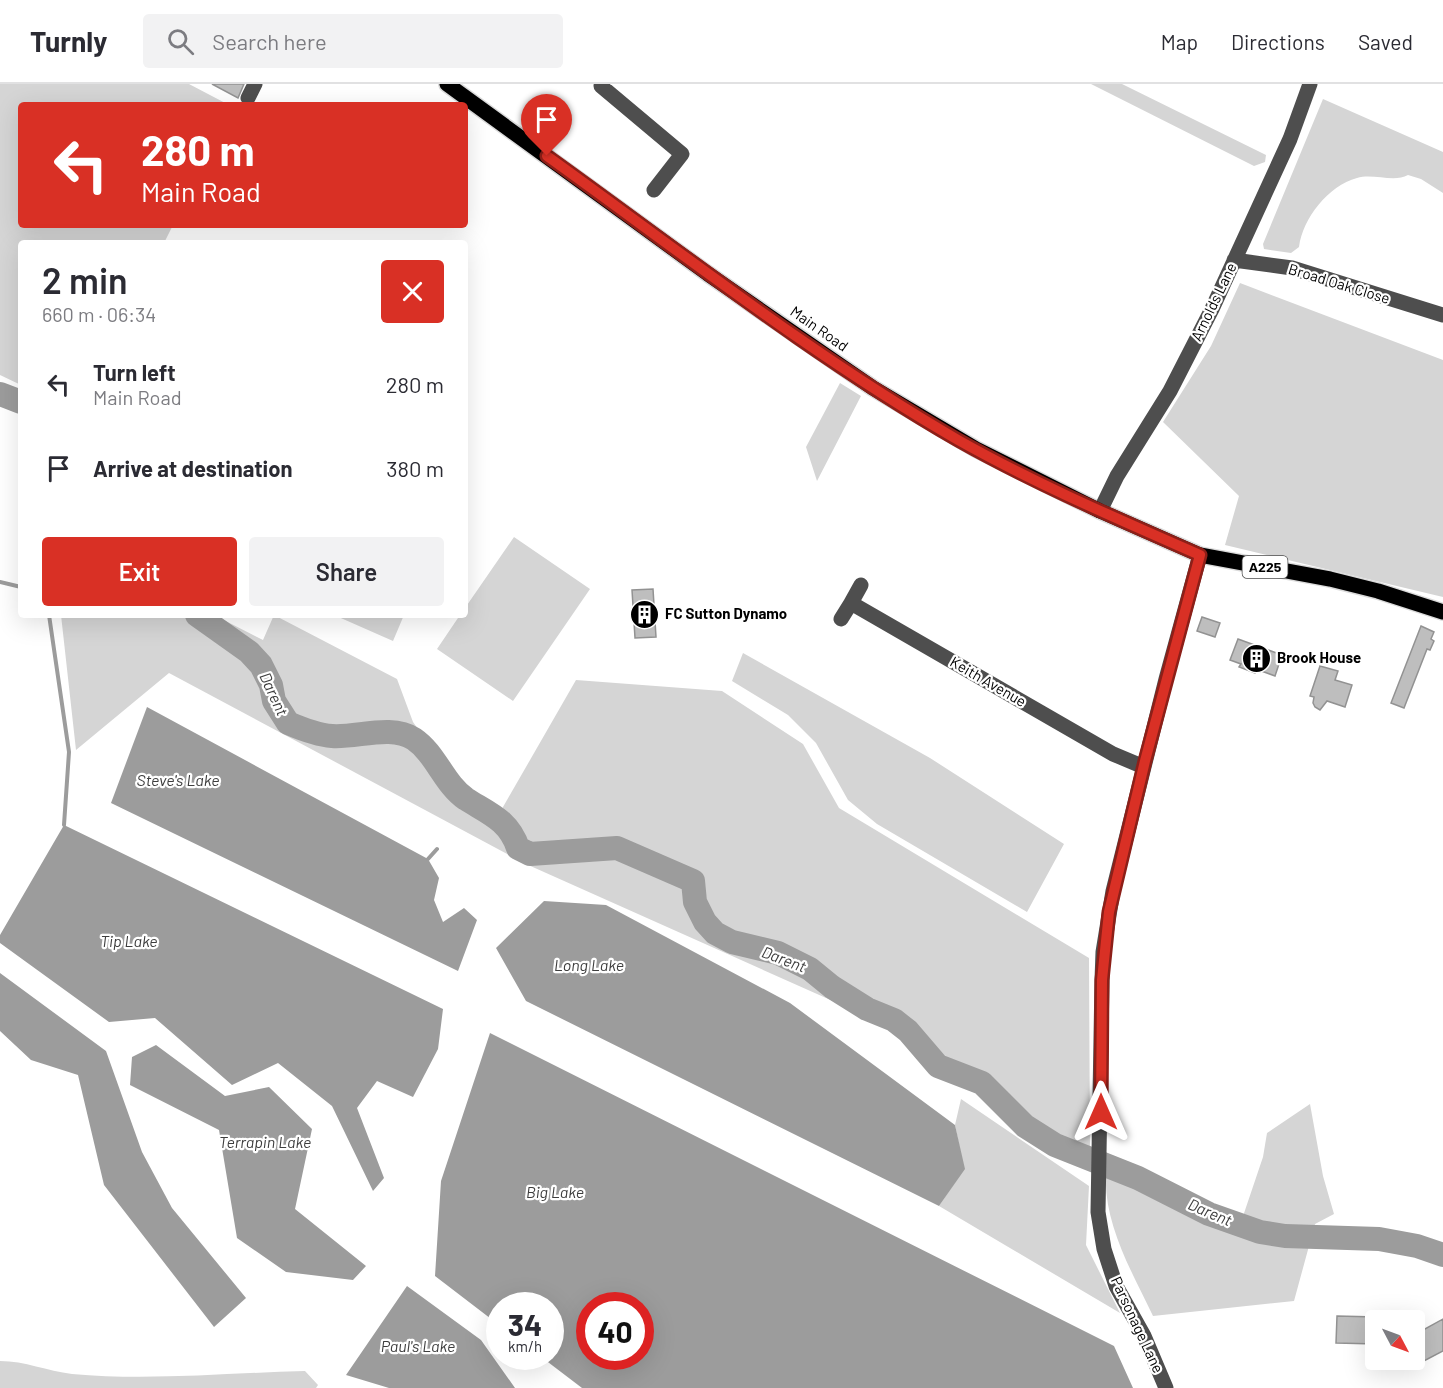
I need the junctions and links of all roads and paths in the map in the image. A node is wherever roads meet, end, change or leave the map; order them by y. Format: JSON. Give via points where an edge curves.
{"nodes":[{"id":1,"x":255,"y":84,"type":"edge"},
{"id":2,"x":447,"y":84,"type":"edge"},
{"id":3,"x":603,"y":84,"type":"edge"},
{"id":4,"x":1310,"y":84,"type":"edge"},
{"id":5,"x":249,"y":99,"type":"dead end"},
{"id":6,"x":654,"y":190,"type":"dead end"},
{"id":7,"x":1234,"y":260,"type":"junction"},
{"id":8,"x":1443,"y":315,"type":"edge"},
{"id":9,"x":1100,"y":511,"type":"junction"},
{"id":10,"x":1200,"y":555,"type":"junction"},
{"id":11,"x":861,"y":585,"type":"dead end"},
{"id":12,"x":852,"y":603,"type":"junction"},
{"id":13,"x":1443,"y":612,"type":"edge"},
{"id":14,"x":841,"y":620,"type":"dead end"},
{"id":15,"x":1144,"y":767,"type":"junction"},
{"id":16,"x":1166,"y":1388,"type":"edge"}],
"edges":[{"from":1,"to":5,"type":"street"},
{"from":2,"to":9,"type":"main road","name":"Main Road","number":"A225","via":[[708,274],[873,388],[967,444]]},
{"from":3,"to":6,"type":"street","via":[[682,154]]},
{"from":4,"to":7,"type":"street","name":"Arnolds Lane","via":[[1290,139]]},
{"from":7,"to":8,"type":"street","name":"Broad Oak Close","via":[[1292,268]]},
{"from":7,"to":9,"type":"street","name":"Arnolds Lane","via":[[1170,391]]},
{"from":9,"to":10,"type":"main road","name":"Main Road","number":"A225"},
{"from":10,"to":13,"type":"main road","number":"A225","via":[[1330,579]]},
{"from":10,"to":15,"type":"street","name":"Parsonage Lane"},
{"from":11,"to":12,"type":"street"},
{"from":12,"to":14,"type":"street"},
{"from":12,"to":15,"type":"street","name":"Keith Avenue","via":[[1113,754]]},
{"from":15,"to":16,"type":"street","name":"Parsonage Lane","via":[[1113,891],[1103,952],[1097,1187],[1104,1249],[1116,1286],[1144,1336]]}]}
